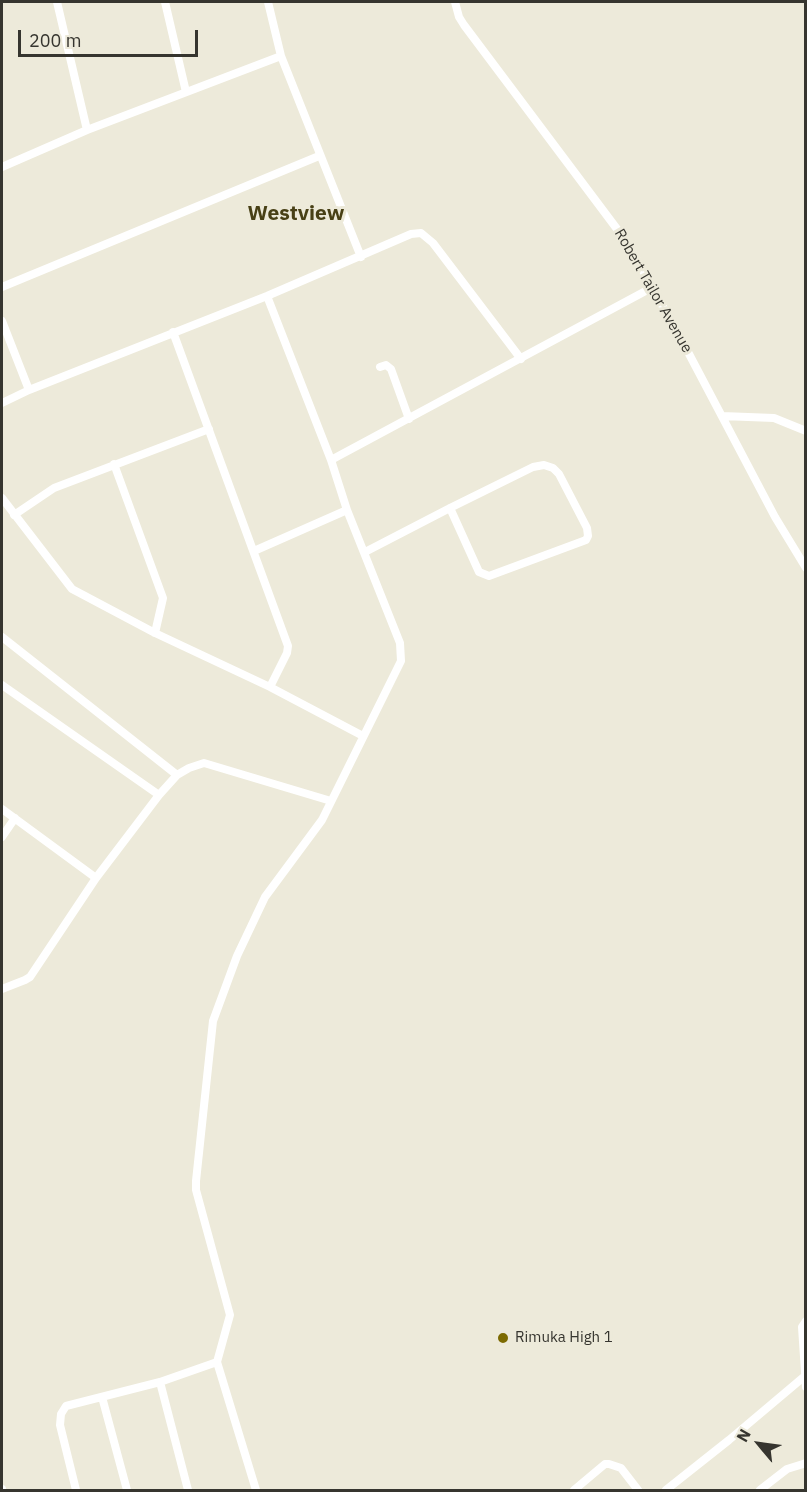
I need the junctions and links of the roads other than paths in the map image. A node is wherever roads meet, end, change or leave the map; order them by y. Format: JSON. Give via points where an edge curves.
{"nodes":[{"id":1,"x":57,"y":2,"type":"edge"},
{"id":2,"x":165,"y":2,"type":"edge"},
{"id":3,"x":268,"y":2,"type":"edge"},
{"id":4,"x":455,"y":2,"type":"edge"},
{"id":5,"x":280,"y":56,"type":"junction"},
{"id":6,"x":186,"y":92,"type":"junction"},
{"id":7,"x":87,"y":130,"type":"junction"},
{"id":8,"x":319,"y":156,"type":"junction"},
{"id":9,"x":2,"y":167,"type":"edge"},
{"id":10,"x":361,"y":257,"type":"junction"},
{"id":11,"x":2,"y":287,"type":"edge"},
{"id":12,"x":653,"y":287,"type":"junction"},
{"id":13,"x":267,"y":296,"type":"junction"},
{"id":14,"x":2,"y":321,"type":"edge"},
{"id":15,"x":173,"y":332,"type":"junction"},
{"id":16,"x":520,"y":359,"type":"junction"},
{"id":17,"x":380,"y":367,"type":"dead end"},
{"id":18,"x":29,"y":390,"type":"junction"},
{"id":19,"x":2,"y":403,"type":"edge"},
{"id":20,"x":722,"y":416,"type":"junction"},
{"id":21,"x":409,"y":418,"type":"junction"},
{"id":22,"x":209,"y":429,"type":"junction"},
{"id":23,"x":806,"y":431,"type":"edge"},
{"id":24,"x":332,"y":460,"type":"junction"},
{"id":25,"x":114,"y":464,"type":"junction"},
{"id":26,"x":2,"y":498,"type":"edge"},
{"id":27,"x":450,"y":508,"type":"junction"},
{"id":28,"x":347,"y":510,"type":"junction"},
{"id":29,"x":14,"y":515,"type":"junction"},
{"id":30,"x":254,"y":551,"type":"junction"},
{"id":31,"x":365,"y":552,"type":"junction"},
{"id":32,"x":806,"y":568,"type":"edge"},
{"id":33,"x":155,"y":633,"type":"junction"},
{"id":34,"x":2,"y":637,"type":"edge"},
{"id":35,"x":2,"y":685,"type":"edge"},
{"id":36,"x":270,"y":687,"type":"junction"},
{"id":37,"x":363,"y":736,"type":"junction"},
{"id":38,"x":177,"y":775,"type":"junction"},
{"id":39,"x":159,"y":795,"type":"junction"},
{"id":40,"x":331,"y":801,"type":"junction"},
{"id":41,"x":2,"y":809,"type":"edge"},
{"id":42,"x":15,"y":818,"type":"junction"},
{"id":43,"x":2,"y":837,"type":"edge"},
{"id":44,"x":96,"y":878,"type":"junction"},
{"id":45,"x":2,"y":989,"type":"edge"},
{"id":46,"x":806,"y":1321,"type":"edge"},
{"id":47,"x":217,"y":1362,"type":"junction"},
{"id":48,"x":805,"y":1375,"type":"edge"},
{"id":49,"x":160,"y":1382,"type":"junction"},
{"id":50,"x":806,"y":1387,"type":"edge"},
{"id":51,"x":102,"y":1396,"type":"junction"},
{"id":52,"x":806,"y":1463,"type":"edge"},
{"id":53,"x":74,"y":1490,"type":"edge"},
{"id":54,"x":127,"y":1491,"type":"edge"},
{"id":55,"x":188,"y":1491,"type":"edge"},
{"id":56,"x":256,"y":1491,"type":"edge"},
{"id":57,"x":574,"y":1491,"type":"edge"},
{"id":58,"x":638,"y":1491,"type":"edge"},
{"id":59,"x":666,"y":1491,"type":"edge"},
{"id":60,"x":760,"y":1491,"type":"edge"}],
"edges":[{"from":1,"to":7,"type":"street"},
{"from":2,"to":6,"type":"street"},
{"from":3,"to":5,"type":"street"},
{"from":4,"to":12,"type":"street","name":"Robert Tailor Avenue","via":[[459,17],[617,229]]},
{"from":5,"to":6,"type":"street"},
{"from":5,"to":8,"type":"street"},
{"from":6,"to":7,"type":"street"},
{"from":7,"to":9,"type":"street"},
{"from":8,"to":10,"type":"street"},
{"from":8,"to":11,"type":"street"},
{"from":10,"to":13,"type":"street"},
{"from":10,"to":16,"type":"street","via":[[411,234],[428,237]]},
{"from":12,"to":16,"type":"street"},
{"from":12,"to":20,"type":"street","name":"Robert Tailor Avenue"},
{"from":13,"to":15,"type":"street"},
{"from":13,"to":24,"type":"street"},
{"from":14,"to":18,"type":"street"},
{"from":15,"to":18,"type":"street"},
{"from":15,"to":22,"type":"street"},
{"from":16,"to":21,"type":"street"},
{"from":17,"to":21,"type":"street","via":[[386,365],[391,369]]},
{"from":18,"to":19,"type":"street"},
{"from":20,"to":23,"type":"street","via":[[774,418]]},
{"from":20,"to":32,"type":"street","name":"Robert Tailor Avenue"},
{"from":21,"to":24,"type":"street"},
{"from":22,"to":25,"type":"street"},
{"from":22,"to":30,"type":"street"},
{"from":24,"to":28,"type":"street"},
{"from":25,"to":29,"type":"street","via":[[48,491]]},
{"from":25,"to":33,"type":"street","via":[[163,598]]},
{"from":26,"to":29,"type":"street"},
{"from":27,"to":27,"type":"street","via":[[533,466],[544,465],[559,474],[588,536],[489,576],[479,572]]},
{"from":27,"to":31,"type":"street"},
{"from":28,"to":30,"type":"street"},
{"from":28,"to":31,"type":"street"},
{"from":29,"to":33,"type":"street","via":[[72,589]]},
{"from":30,"to":36,"type":"street","via":[[288,646]]},
{"from":31,"to":37,"type":"street","via":[[399,643],[401,661]]},
{"from":33,"to":36,"type":"street"},
{"from":34,"to":38,"type":"street"},
{"from":35,"to":39,"type":"street"},
{"from":36,"to":37,"type":"street"},
{"from":37,"to":40,"type":"street"},
{"from":38,"to":39,"type":"street"},
{"from":38,"to":40,"type":"street","via":[[204,764]]},
{"from":39,"to":44,"type":"street"},
{"from":40,"to":47,"type":"street","via":[[308,840],[265,897],[237,956],[213,1022],[196,1190],[231,1315]]},
{"from":41,"to":42,"type":"street"},
{"from":42,"to":43,"type":"street"},
{"from":42,"to":44,"type":"street"},
{"from":44,"to":45,"type":"street","via":[[30,977]]},
{"from":46,"to":48,"type":"street","via":[[802,1327]]},
{"from":47,"to":49,"type":"street"},
{"from":47,"to":56,"type":"street"},
{"from":48,"to":50,"type":"street"},
{"from":48,"to":59,"type":"street"},
{"from":49,"to":51,"type":"street"},
{"from":49,"to":55,"type":"street"},
{"from":51,"to":53,"type":"street","via":[[66,1406],[60,1419]]},
{"from":51,"to":54,"type":"street"},
{"from":52,"to":60,"type":"street","via":[[787,1468]]},
{"from":57,"to":58,"type":"street","via":[[609,1464],[621,1468]]}]}
